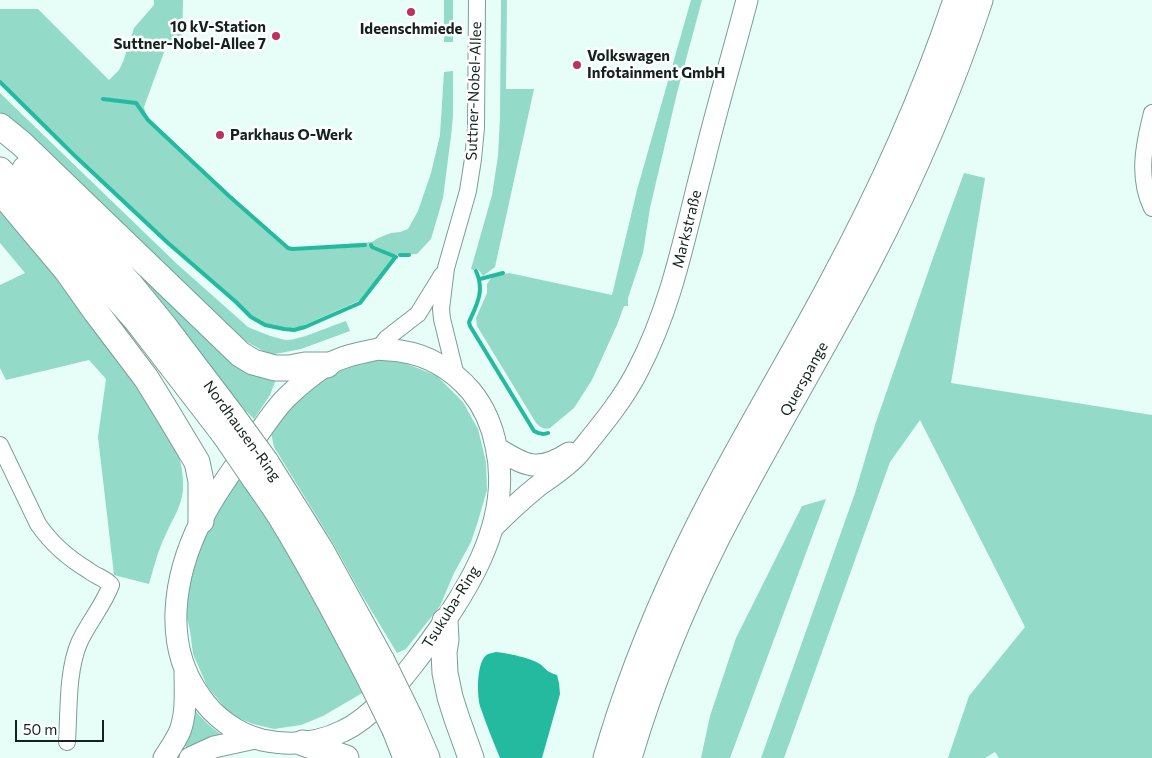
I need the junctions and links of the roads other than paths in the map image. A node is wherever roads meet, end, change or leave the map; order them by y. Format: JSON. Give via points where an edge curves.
{"nodes":[{"id":1,"x":477,"y":0,"type":"edge"},
{"id":2,"x":748,"y":0,"type":"edge"},
{"id":3,"x":956,"y":0,"type":"edge"},
{"id":4,"x":980,"y":0,"type":"edge"},
{"id":5,"x":1152,"y":113,"type":"edge"},
{"id":6,"x":0,"y":126,"type":"edge"},
{"id":7,"x":0,"y":144,"type":"edge"},
{"id":8,"x":0,"y":170,"type":"edge"},
{"id":9,"x":0,"y":191,"type":"edge"},
{"id":10,"x":1152,"y":208,"type":"edge"},
{"id":11,"x":446,"y":268,"type":"junction"},
{"id":12,"x":378,"y":350,"type":"junction"},
{"id":13,"x":327,"y":365,"type":"junction"},
{"id":14,"x":456,"y":376,"type":"junction"},
{"id":15,"x":229,"y":426,"type":"junction"},
{"id":16,"x":588,"y":440,"type":"junction"},
{"id":17,"x":0,"y":444,"type":"edge"},
{"id":18,"x":497,"y":448,"type":"junction"},
{"id":19,"x":201,"y":521,"type":"junction"},
{"id":20,"x":493,"y":527,"type":"junction"},
{"id":21,"x":445,"y":621,"type":"junction"},
{"id":22,"x":185,"y":669,"type":"junction"},
{"id":23,"x":402,"y":723,"type":"junction"},
{"id":24,"x":255,"y":738,"type":"junction"},
{"id":25,"x":67,"y":742,"type":"dead end"},
{"id":26,"x":303,"y":743,"type":"junction"},
{"id":27,"x":164,"y":758,"type":"edge"},
{"id":28,"x":190,"y":758,"type":"edge"},
{"id":29,"x":346,"y":758,"type":"edge"},
{"id":30,"x":406,"y":758,"type":"edge"},
{"id":31,"x":427,"y":758,"type":"edge"},
{"id":32,"x":471,"y":758,"type":"edge"},
{"id":33,"x":606,"y":758,"type":"edge"},
{"id":34,"x":629,"y":758,"type":"edge"}],
"edges":[{"from":1,"to":11,"type":"street","name":"Suttner-Nobel-Allee","via":[[473,159],[464,207]]},
{"from":2,"to":16,"type":"main road","name":"Markstraße","via":[[661,321],[624,394]]},
{"from":3,"to":33,"type":"highway","name":"Querspange","via":[[926,84],[878,193],[676,571],[634,674]]},
{"from":4,"to":34,"type":"highway","name":"Querspange","via":[[940,108],[894,212],[699,576],[661,663]]},
{"from":5,"to":10,"type":"street","via":[[1142,169]]},
{"from":6,"to":13,"type":"highway","via":[[240,354],[267,367]]},
{"from":7,"to":15,"type":"highway","name":"Nordhausen-Ring","via":[[130,284],[170,335]]},
{"from":8,"to":15,"type":"highway","name":"Nordhausen-Ring"},
{"from":9,"to":19,"type":"highway","via":[[67,271],[146,378],[167,412],[196,462],[201,481]]},
{"from":11,"to":12,"type":"street","name":"Suttner-Nobel-Allee","via":[[418,314],[387,338]]},
{"from":11,"to":14,"type":"street","name":"Suttner-Nobel-Allee","via":[[441,309]]},
{"from":12,"to":13,"type":"main road","name":"Tsukuba-Ring","via":[[346,356]]},
{"from":12,"to":14,"type":"main road","name":"Tsukuba-Ring","via":[[400,350],[422,356]]},
{"from":13,"to":19,"type":"main road","name":"Tsukuba-Ring","via":[[286,398],[231,472]]},
{"from":14,"to":18,"type":"main road","name":"Tsukuba-Ring","via":[[485,411]]},
{"from":15,"to":23,"type":"highway","name":"Nordhausen-Ring","bridge":true,"via":[[260,470],[280,516],[376,669]]},
{"from":16,"to":18,"type":"main road","name":"Markstraße","via":[[560,459],[535,466],[524,464]]},
{"from":16,"to":20,"type":"main road","name":"Markstraße","via":[[577,455]]},
{"from":17,"to":25,"type":"street","via":[[46,535],[74,561],[111,586],[79,643],[74,659]]},
{"from":18,"to":20,"type":"main road","name":"Tsukuba-Ring","via":[[500,484]]},
{"from":19,"to":22,"type":"main road","name":"Tsukuba-Ring","via":[[178,585],[176,631]]},
{"from":20,"to":21,"type":"main road","name":"Tsukuba-Ring","via":[[482,557]]},
{"from":21,"to":26,"type":"main road","name":"Tsukuba-Ring","via":[[405,674],[365,718],[322,740]]},
{"from":21,"to":32,"type":"highway","via":[[445,673],[454,712]]},
{"from":22,"to":24,"type":"main road","name":"Tsukuba-Ring","via":[[207,706],[221,719]]},
{"from":22,"to":27,"type":"main road","via":[[184,716]]},
{"from":23,"to":30,"type":"highway"},
{"from":23,"to":31,"type":"highway"},
{"from":24,"to":26,"type":"main road","name":"Tsukuba-Ring"},
{"from":24,"to":28,"type":"main road","via":[[214,747]]},
{"from":26,"to":29,"type":"highway"}]}
